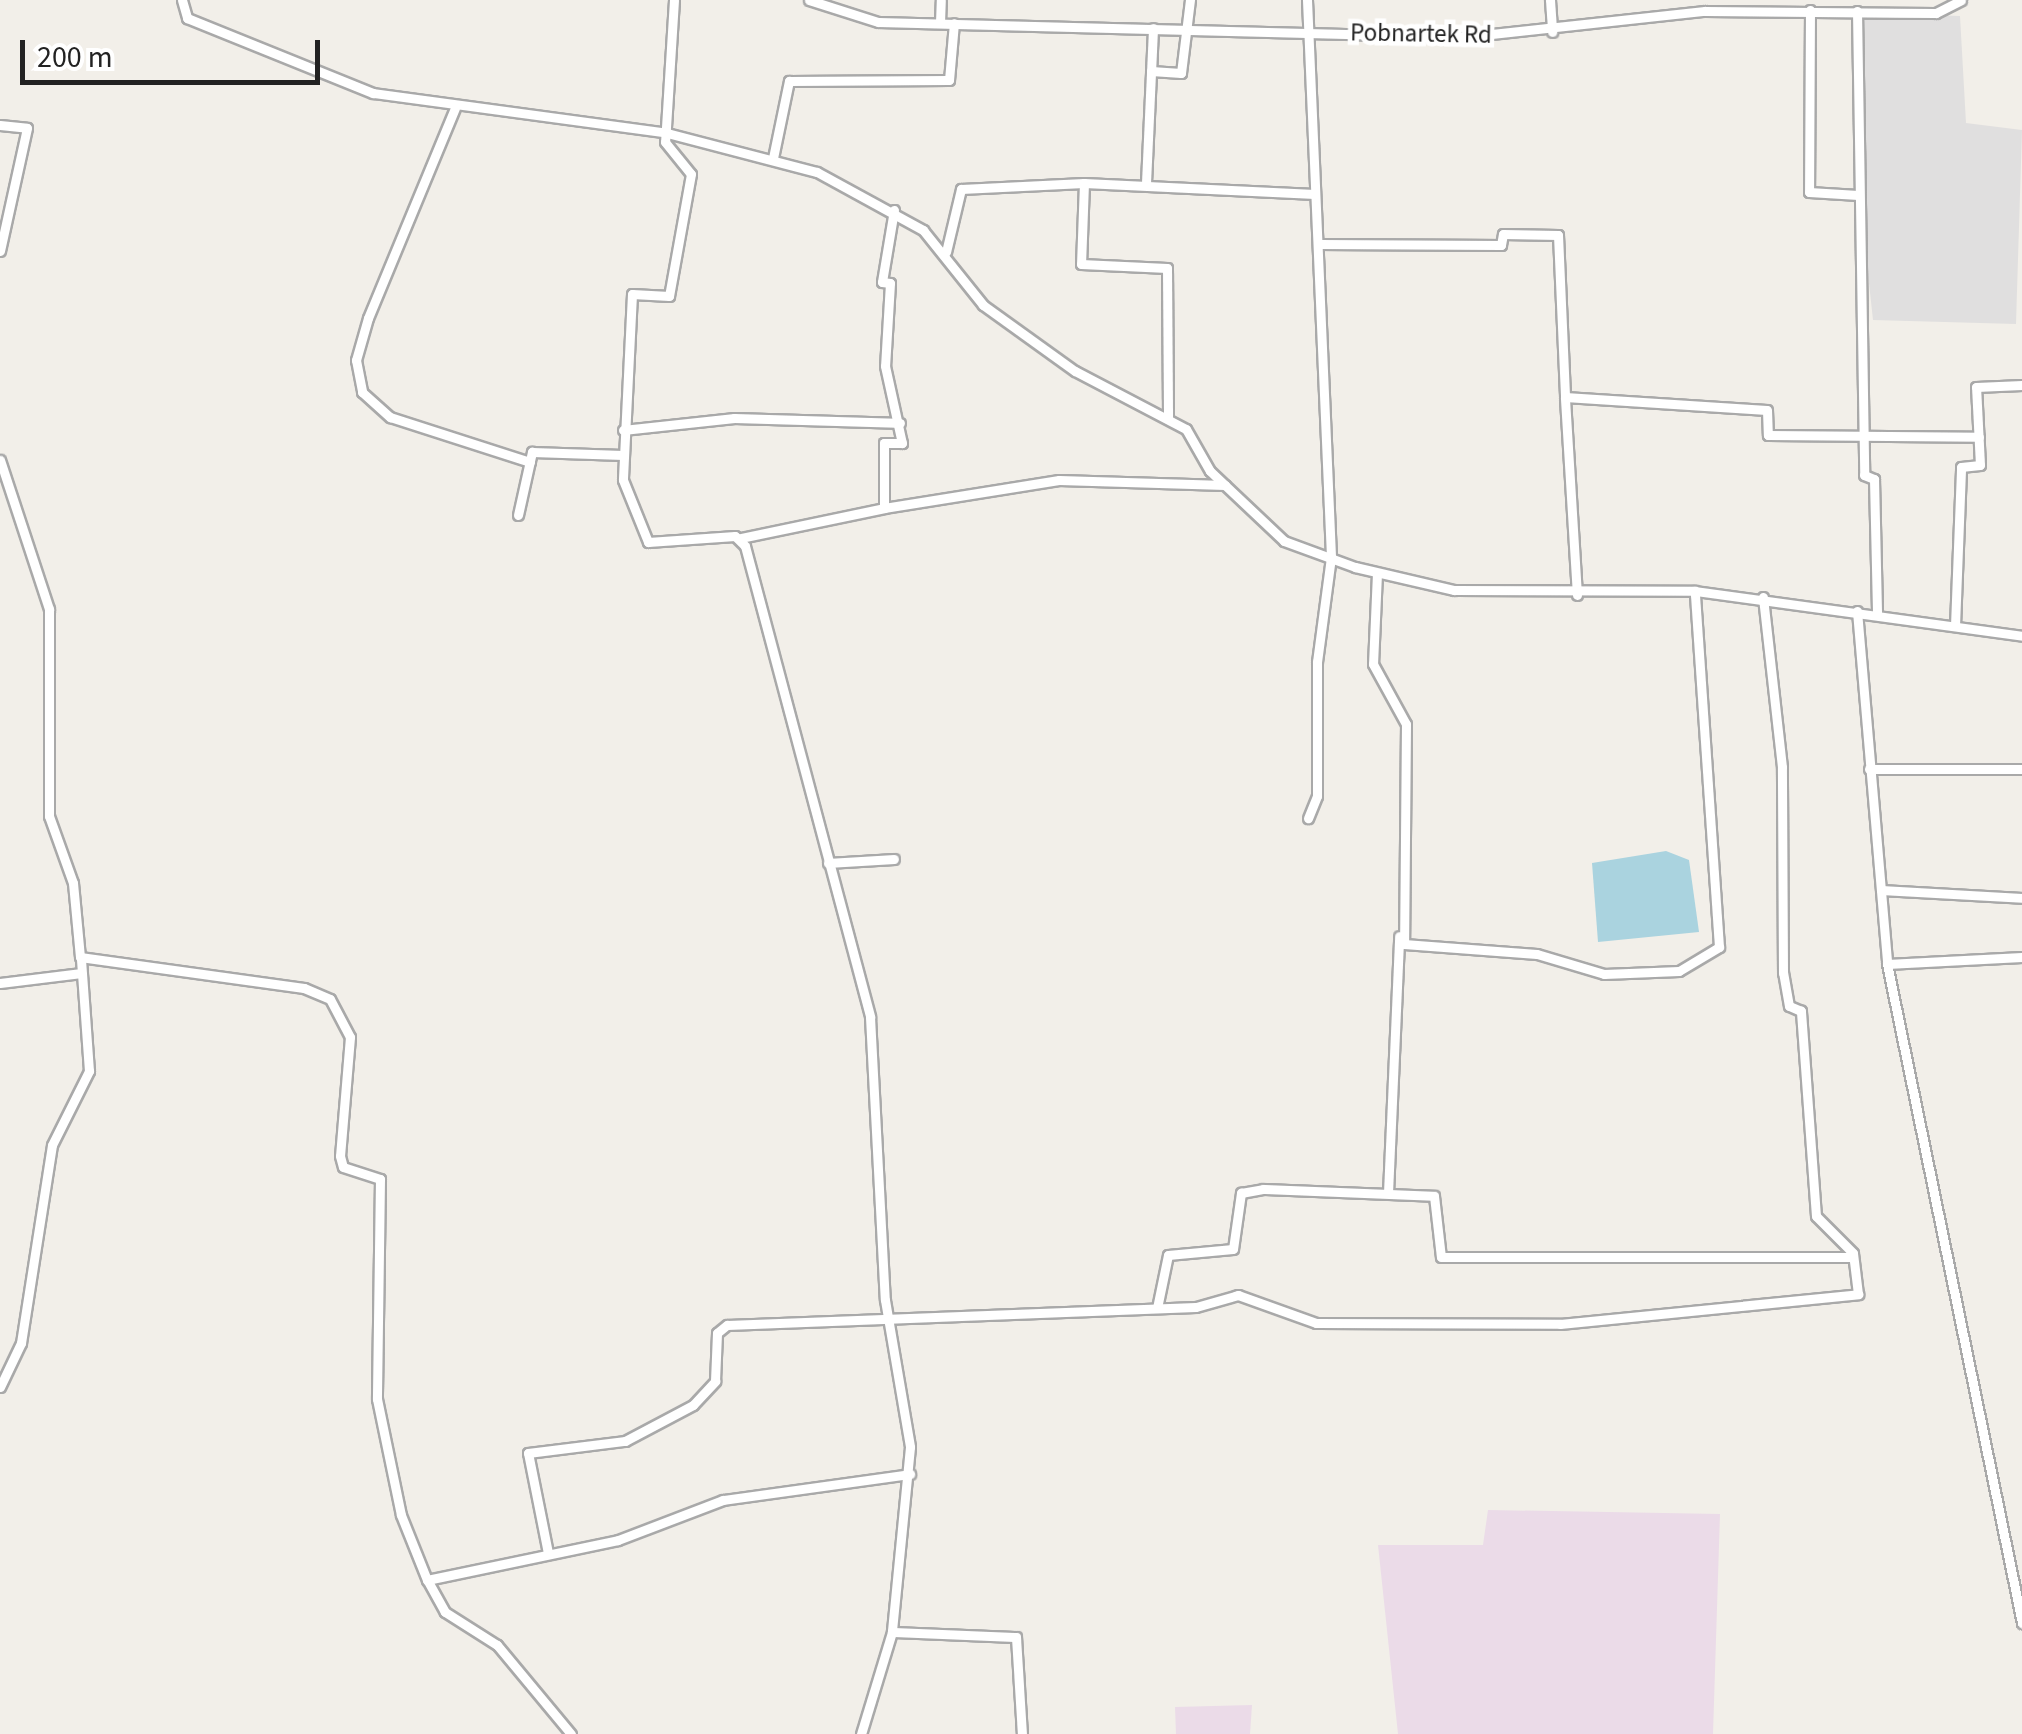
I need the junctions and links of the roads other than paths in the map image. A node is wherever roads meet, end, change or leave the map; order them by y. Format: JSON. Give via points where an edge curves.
{"nodes":[{"id":1,"x":182,"y":0,"type":"edge"},
{"id":2,"x":674,"y":0,"type":"edge"},
{"id":3,"x":809,"y":0,"type":"edge"},
{"id":4,"x":941,"y":0,"type":"edge"},
{"id":5,"x":1190,"y":0,"type":"edge"},
{"id":6,"x":1307,"y":0,"type":"edge"},
{"id":7,"x":1550,"y":0,"type":"edge"},
{"id":8,"x":1961,"y":0,"type":"edge"},
{"id":9,"x":1810,"y":6,"type":"edge"},
{"id":10,"x":1857,"y":10,"type":"junction"},
{"id":11,"x":940,"y":23,"type":"junction"},
{"id":12,"x":954,"y":23,"type":"junction"},
{"id":13,"x":1154,"y":28,"type":"junction"},
{"id":14,"x":1184,"y":30,"type":"junction"},
{"id":15,"x":1309,"y":31,"type":"junction"},
{"id":16,"x":1552,"y":32,"type":"junction"},
{"id":17,"x":1151,"y":71,"type":"junction"},
{"id":18,"x":454,"y":108,"type":"junction"},
{"id":19,"x":0,"y":125,"type":"edge"},
{"id":20,"x":667,"y":133,"type":"junction"},
{"id":21,"x":773,"y":158,"type":"junction"},
{"id":22,"x":1084,"y":183,"type":"junction"},
{"id":23,"x":1146,"y":183,"type":"junction"},
{"id":24,"x":1315,"y":194,"type":"junction"},
{"id":25,"x":1858,"y":196,"type":"junction"},
{"id":26,"x":894,"y":210,"type":"junction"},
{"id":27,"x":1319,"y":244,"type":"junction"},
{"id":28,"x":0,"y":251,"type":"edge"},
{"id":29,"x":946,"y":252,"type":"junction"},
{"id":30,"x":2022,"y":385,"type":"edge"},
{"id":31,"x":1564,"y":396,"type":"junction"},
{"id":32,"x":1168,"y":419,"type":"junction"},
{"id":33,"x":900,"y":423,"type":"junction"},
{"id":34,"x":623,"y":430,"type":"junction"},
{"id":35,"x":1864,"y":435,"type":"junction"},
{"id":36,"x":1979,"y":437,"type":"junction"},
{"id":37,"x":623,"y":455,"type":"junction"},
{"id":38,"x":0,"y":460,"type":"edge"},
{"id":39,"x":530,"y":462,"type":"junction"},
{"id":40,"x":1224,"y":485,"type":"junction"},
{"id":41,"x":884,"y":508,"type":"junction"},
{"id":42,"x":518,"y":514,"type":"dead end"},
{"id":43,"x":740,"y":538,"type":"junction"},
{"id":44,"x":1330,"y":558,"type":"junction"},
{"id":45,"x":1377,"y":573,"type":"junction"},
{"id":46,"x":1694,"y":591,"type":"junction"},
{"id":47,"x":1577,"y":595,"type":"junction"},
{"id":48,"x":1763,"y":598,"type":"junction"},
{"id":49,"x":1857,"y":611,"type":"junction"},
{"id":50,"x":1877,"y":614,"type":"junction"},
{"id":51,"x":1955,"y":626,"type":"junction"},
{"id":52,"x":2022,"y":636,"type":"edge"},
{"id":53,"x":1870,"y":769,"type":"junction"},
{"id":54,"x":2022,"y":769,"type":"edge"},
{"id":55,"x":1308,"y":818,"type":"dead end"},
{"id":56,"x":894,"y":859,"type":"dead end"},
{"id":57,"x":828,"y":863,"type":"junction"},
{"id":58,"x":1881,"y":890,"type":"junction"},
{"id":59,"x":2022,"y":898,"type":"edge"},
{"id":60,"x":1399,"y":935,"type":"junction"},
{"id":61,"x":2022,"y":957,"type":"edge"},
{"id":62,"x":81,"y":958,"type":"junction"},
{"id":63,"x":1887,"y":964,"type":"junction"},
{"id":64,"x":80,"y":973,"type":"junction"},
{"id":65,"x":0,"y":983,"type":"edge"},
{"id":66,"x":1388,"y":1193,"type":"junction"},
{"id":67,"x":1854,"y":1256,"type":"junction"},
{"id":68,"x":1156,"y":1308,"type":"junction"},
{"id":69,"x":888,"y":1322,"type":"junction"},
{"id":70,"x":0,"y":1387,"type":"edge"},
{"id":71,"x":910,"y":1474,"type":"junction"},
{"id":72,"x":548,"y":1554,"type":"junction"},
{"id":73,"x":427,"y":1580,"type":"junction"},
{"id":74,"x":2022,"y":1623,"type":"edge"},
{"id":75,"x":892,"y":1632,"type":"junction"},
{"id":76,"x":571,"y":1734,"type":"edge"},
{"id":77,"x":862,"y":1734,"type":"edge"},
{"id":78,"x":1022,"y":1734,"type":"edge"}],
"edges":[{"from":1,"to":18,"type":"street","via":[[187,18],[290,66]]},
{"from":2,"to":20,"type":"street"},
{"from":3,"to":11,"type":"street","name":"Pobnartek Rd","via":[[878,22]]},
{"from":4,"to":11,"type":"street"},
{"from":5,"to":14,"type":"street"},
{"from":6,"to":15,"type":"street"},
{"from":7,"to":16,"type":"street"},
{"from":8,"to":10,"type":"street","name":"Pobnartek Rd","via":[[1936,14]]},
{"from":9,"to":10,"type":"street","name":"Pobnartek Rd"},
{"from":9,"to":16,"type":"street","name":"Pobnartek Rd","via":[[1706,10]]},
{"from":9,"to":25,"type":"street","via":[[1809,192]]},
{"from":10,"to":25,"type":"street"},
{"from":11,"to":12,"type":"street","name":"Pobnartek Rd"},
{"from":12,"to":13,"type":"street","name":"Pobnartek Rd"},
{"from":12,"to":21,"type":"street","via":[[949,80],[790,82]]},
{"from":13,"to":14,"type":"street","name":"Pobnartek Rd"},
{"from":13,"to":17,"type":"street"},
{"from":14,"to":15,"type":"street","name":"Pobnartek Rd"},
{"from":14,"to":17,"type":"street","via":[[1181,73]]},
{"from":15,"to":16,"type":"street","name":"Pobnartek Rd"},
{"from":15,"to":24,"type":"street"},
{"from":17,"to":23,"type":"street"},
{"from":18,"to":20,"type":"street"},
{"from":18,"to":39,"type":"street","via":[[368,318],[356,360],[362,392],[390,417]]},
{"from":19,"to":28,"type":"street","via":[[27,128]]},
{"from":20,"to":21,"type":"street"},
{"from":20,"to":34,"type":"street","via":[[690,174],[670,296],[632,294]]},
{"from":21,"to":26,"type":"street"},
{"from":22,"to":23,"type":"street"},
{"from":22,"to":29,"type":"street","via":[[961,189]]},
{"from":22,"to":32,"type":"street","via":[[1081,264],[1167,268]]},
{"from":23,"to":24,"type":"street"},
{"from":24,"to":27,"type":"street"},
{"from":25,"to":35,"type":"street"},
{"from":26,"to":29,"type":"street"},
{"from":26,"to":33,"type":"street","via":[[882,282],[890,283],[885,366]]},
{"from":27,"to":31,"type":"street","via":[[1502,244],[1504,234],[1558,235]]},
{"from":27,"to":44,"type":"street"},
{"from":29,"to":32,"type":"street","via":[[983,305],[1075,371]]},
{"from":30,"to":36,"type":"street","via":[[1977,383]]},
{"from":31,"to":35,"type":"street","via":[[1764,410],[1768,435]]},
{"from":31,"to":47,"type":"street"},
{"from":32,"to":40,"type":"street","via":[[1186,429]]},
{"from":33,"to":34,"type":"street","via":[[734,418]]},
{"from":33,"to":41,"type":"street","via":[[902,443],[884,443]]},
{"from":34,"to":37,"type":"street"},
{"from":35,"to":36,"type":"street"},
{"from":35,"to":50,"type":"street"},
{"from":36,"to":51,"type":"street","via":[[1980,465],[1960,470]]},
{"from":37,"to":39,"type":"street","via":[[532,452]]},
{"from":37,"to":43,"type":"street","via":[[644,539]]},
{"from":38,"to":62,"type":"street","via":[[49,608],[49,816],[73,883]]},
{"from":39,"to":42,"type":"street"},
{"from":40,"to":41,"type":"street","via":[[1059,480]]},
{"from":40,"to":44,"type":"street","via":[[1284,541]]},
{"from":41,"to":43,"type":"street"},
{"from":43,"to":57,"type":"street"},
{"from":44,"to":45,"type":"street"},
{"from":44,"to":55,"type":"street","via":[[1317,662],[1317,796]]},
{"from":45,"to":47,"type":"street","via":[[1454,590]]},
{"from":45,"to":60,"type":"street","via":[[1373,664],[1406,724]]},
{"from":46,"to":47,"type":"street"},
{"from":46,"to":48,"type":"street"},
{"from":46,"to":60,"type":"street","via":[[1720,946],[1679,971],[1604,974],[1537,954],[1414,946]]},
{"from":48,"to":49,"type":"street"},
{"from":48,"to":67,"type":"street","via":[[1782,767],[1784,973],[1788,1006],[1802,1011],[1816,1216]]},
{"from":49,"to":50,"type":"street"},
{"from":49,"to":53,"type":"street"},
{"from":50,"to":51,"type":"street"},
{"from":51,"to":52,"type":"street"},
{"from":53,"to":54,"type":"street"},
{"from":53,"to":58,"type":"street"},
{"from":56,"to":57,"type":"street"},
{"from":57,"to":69,"type":"street","via":[[870,1018]]},
{"from":58,"to":59,"type":"street"},
{"from":58,"to":63,"type":"street"},
{"from":60,"to":66,"type":"street"},
{"from":61,"to":63,"type":"street"},
{"from":62,"to":64,"type":"street"},
{"from":62,"to":73,"type":"street","via":[[304,988],[337,1006],[353,1073],[340,1160],[380,1182],[377,1398],[401,1515]]},
{"from":63,"to":74,"type":"street"},
{"from":64,"to":65,"type":"street"},
{"from":64,"to":70,"type":"street","via":[[93,1035],[90,1071],[52,1144],[21,1344]]},
{"from":66,"to":67,"type":"street","via":[[1439,1198],[1441,1257]]},
{"from":66,"to":68,"type":"street","via":[[1241,1194],[1239,1242],[1168,1255]]},
{"from":67,"to":68,"type":"street","via":[[1852,1297],[1616,1320],[1325,1324],[1249,1295]]},
{"from":68,"to":69,"type":"street"},
{"from":69,"to":71,"type":"street"},
{"from":69,"to":72,"type":"street","via":[[727,1325],[718,1333],[714,1380],[693,1404],[625,1440],[529,1452]]},
{"from":71,"to":72,"type":"street","via":[[723,1500],[618,1540]]},
{"from":71,"to":75,"type":"street"},
{"from":72,"to":73,"type":"street"},
{"from":73,"to":76,"type":"street","via":[[445,1612],[497,1645]]},
{"from":75,"to":77,"type":"street"},
{"from":75,"to":78,"type":"street","via":[[1016,1638]]}]}
